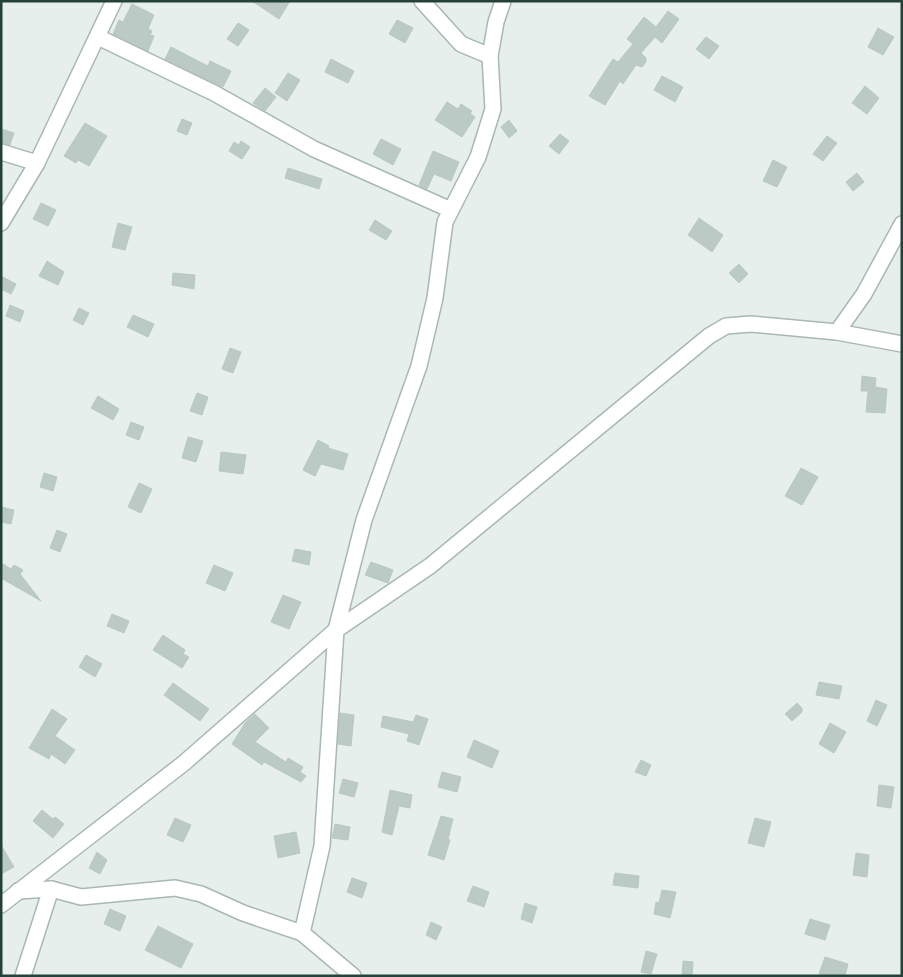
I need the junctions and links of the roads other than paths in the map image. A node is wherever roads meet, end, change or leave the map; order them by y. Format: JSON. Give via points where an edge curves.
{"nodes":[{"id":1,"x":114,"y":1,"type":"edge"},
{"id":2,"x":422,"y":1,"type":"edge"},
{"id":3,"x":503,"y":1,"type":"edge"},
{"id":4,"x":98,"y":37,"type":"junction"},
{"id":5,"x":490,"y":56,"type":"junction"},
{"id":6,"x":1,"y":152,"type":"edge"},
{"id":7,"x":37,"y":162,"type":"junction"},
{"id":8,"x":451,"y":210,"type":"junction"},
{"id":9,"x":1,"y":223,"type":"edge"},
{"id":10,"x":902,"y":224,"type":"edge"},
{"id":11,"x":837,"y":332,"type":"junction"},
{"id":12,"x":902,"y":344,"type":"edge"},
{"id":13,"x":336,"y":630,"type":"junction"},
{"id":14,"x":51,"y":889,"type":"junction"},
{"id":15,"x":18,"y":890,"type":"junction"},
{"id":16,"x":1,"y":905,"type":"edge"},
{"id":17,"x":302,"y":933,"type":"junction"},
{"id":18,"x":24,"y":976,"type":"edge"},
{"id":19,"x":352,"y":976,"type":"edge"}],
"edges":[{"from":1,"to":4,"type":"street"},
{"from":2,"to":5,"type":"street","via":[[461,44]]},
{"from":3,"to":5,"type":"street"},
{"from":4,"to":7,"type":"street"},
{"from":4,"to":8,"type":"street","via":[[214,93],[314,149]]},
{"from":5,"to":8,"type":"street","via":[[493,109],[478,157]]},
{"from":6,"to":7,"type":"street"},
{"from":7,"to":9,"type":"street"},
{"from":8,"to":13,"type":"street","via":[[445,222],[435,298],[419,366],[364,520]]},
{"from":10,"to":11,"type":"street","via":[[864,294]]},
{"from":11,"to":12,"type":"street"},
{"from":11,"to":13,"type":"street","via":[[752,324],[726,326],[709,336],[430,566]]},
{"from":13,"to":15,"type":"street","via":[[184,763]]},
{"from":13,"to":17,"type":"street","via":[[322,846]]},
{"from":14,"to":15,"type":"street"},
{"from":14,"to":17,"type":"street","via":[[81,897],[175,888],[201,894],[243,913]]},
{"from":14,"to":18,"type":"street"},
{"from":15,"to":16,"type":"street"},
{"from":17,"to":19,"type":"street"}]}
